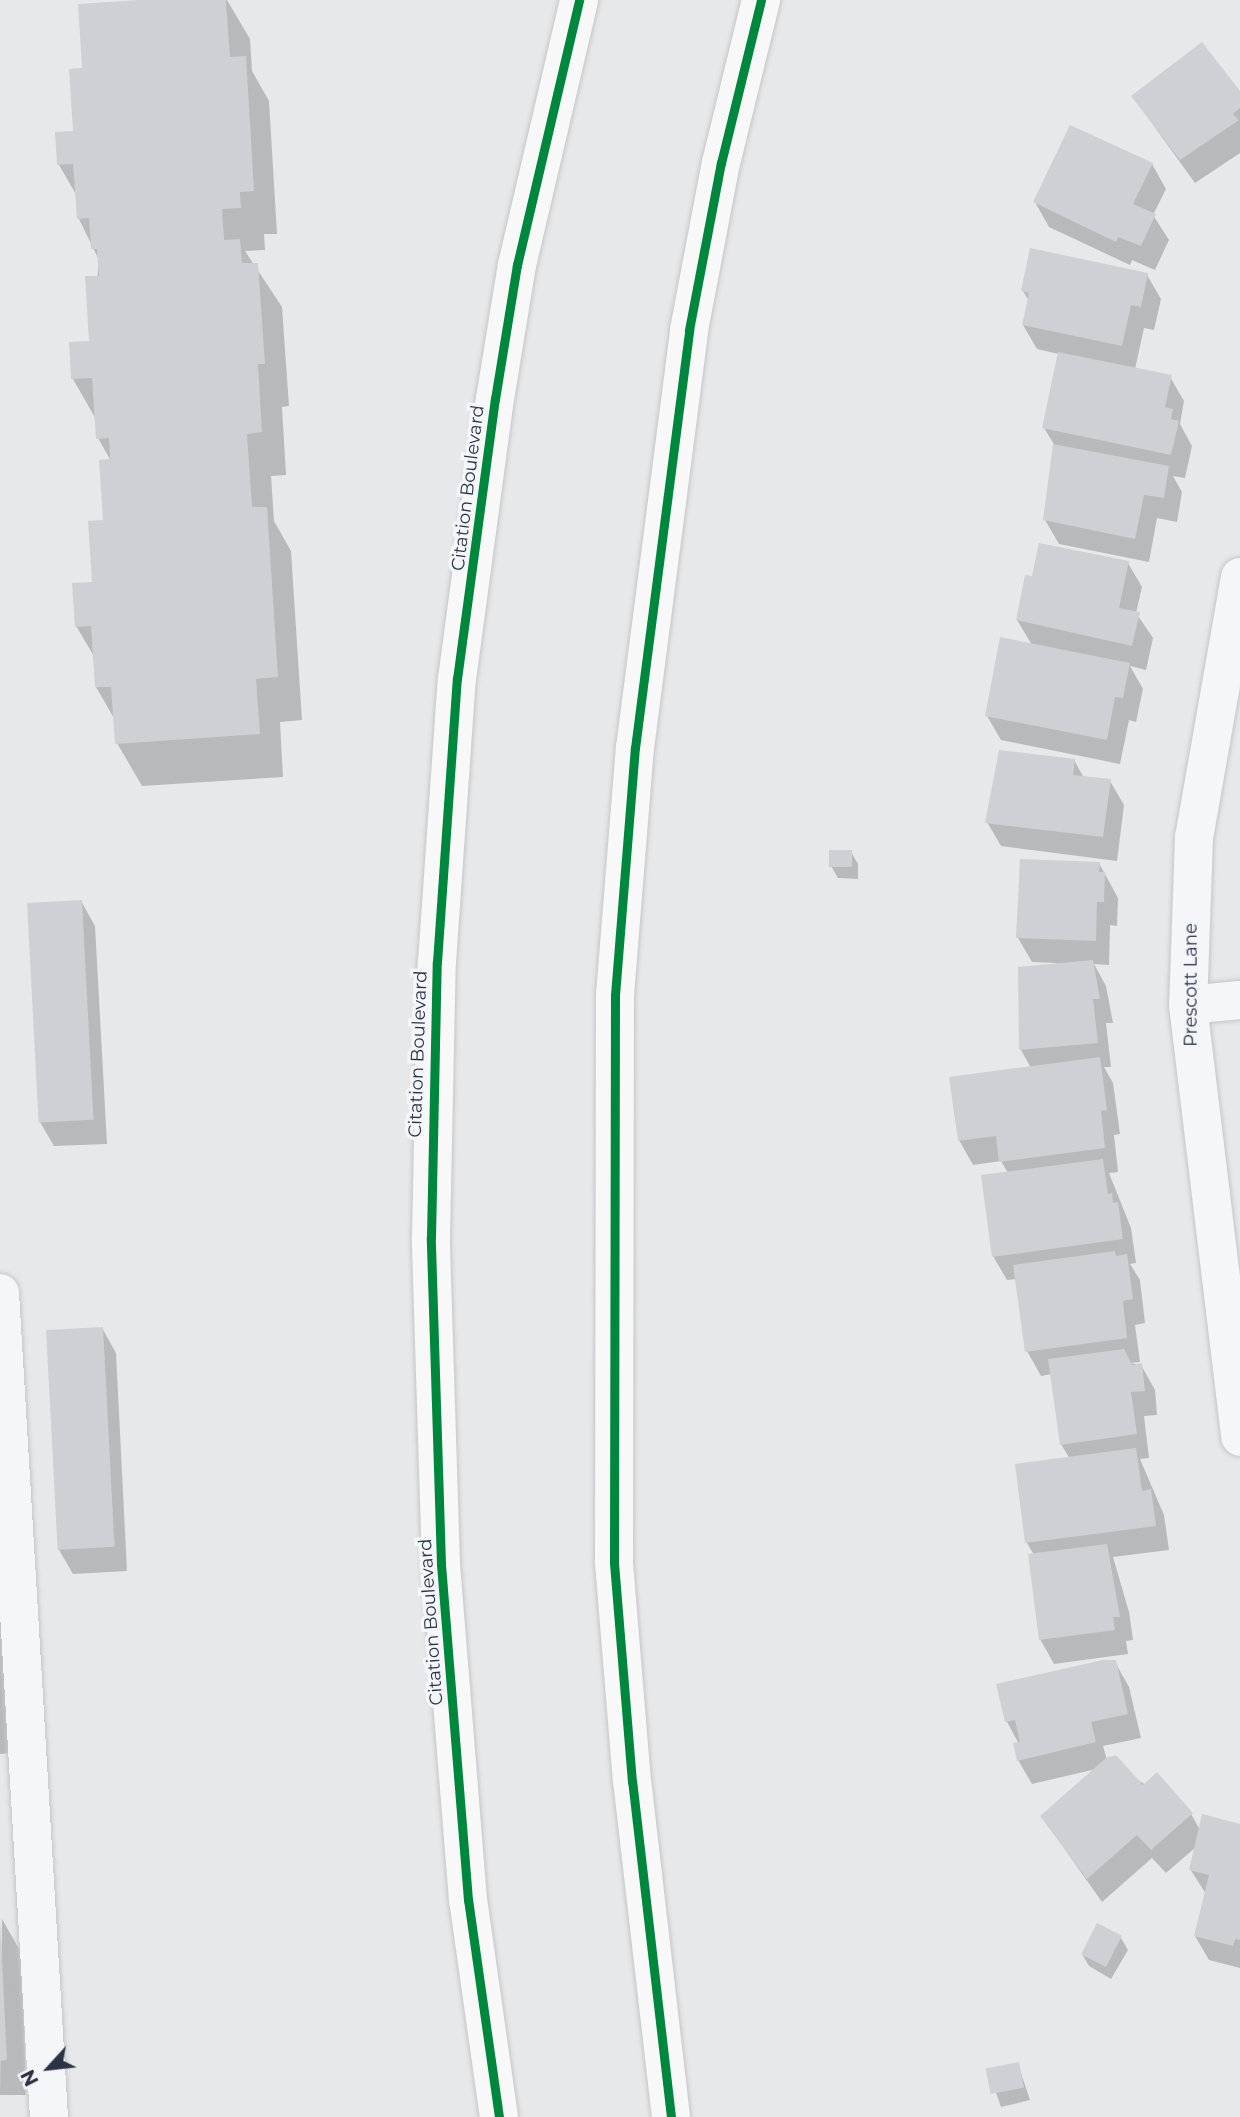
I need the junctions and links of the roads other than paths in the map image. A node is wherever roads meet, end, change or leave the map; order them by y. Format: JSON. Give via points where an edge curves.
{"nodes":[{"id":1,"x":579,"y":0,"type":"edge"},
{"id":2,"x":761,"y":0,"type":"edge"},
{"id":3,"x":1240,"y":576,"type":"edge"},
{"id":4,"x":1240,"y":1000,"type":"edge"},
{"id":5,"x":1188,"y":1005,"type":"junction"},
{"id":6,"x":0,"y":1293,"type":"edge"},
{"id":7,"x":1240,"y":1437,"type":"edge"},
{"id":8,"x":5,"y":1482,"type":"edge"},
{"id":9,"x":49,"y":2117,"type":"edge"},
{"id":10,"x":499,"y":2117,"type":"edge"},
{"id":11,"x":671,"y":2117,"type":"edge"}],
"edges":[{"from":1,"to":10,"type":"main road","name":"Citation Boulevard","via":[[517,265],[495,399],[457,679],[436,990],[431,1237],[441,1564],[468,1900]]},
{"from":2,"to":11,"type":"main road","via":[[721,163],[687,343],[635,748],[615,995],[614,1562],[632,1782]]},
{"from":3,"to":5,"type":"street","name":"Prescott Lane","via":[[1194,837]]},
{"from":4,"to":5,"type":"street"},
{"from":5,"to":7,"type":"street","name":"Prescott Lane"},
{"from":6,"to":8,"type":"street"},
{"from":8,"to":9,"type":"street"}]}
